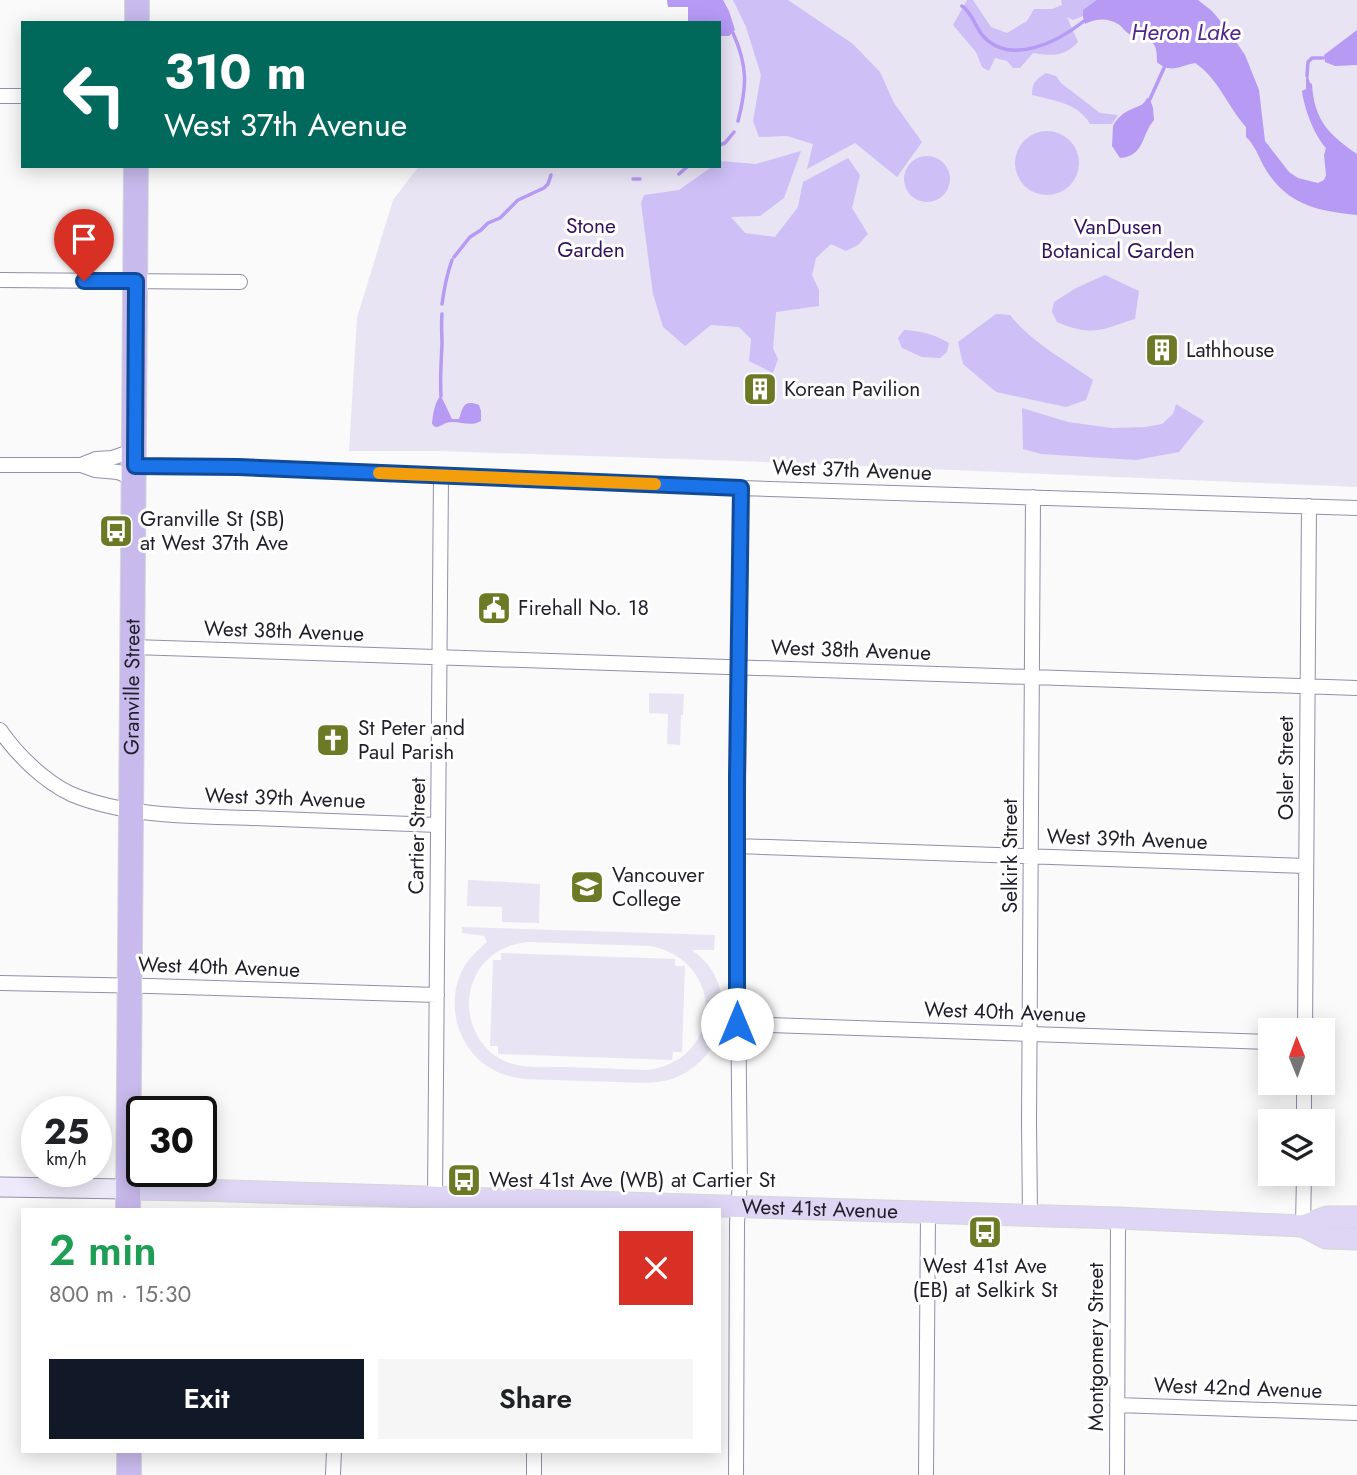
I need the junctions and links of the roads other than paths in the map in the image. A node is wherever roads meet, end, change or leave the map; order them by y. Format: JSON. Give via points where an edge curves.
{"nodes":[{"id":1,"x":137,"y":0,"type":"edge"},
{"id":2,"x":137,"y":21,"type":"edge"},
{"id":3,"x":0,"y":96,"type":"edge"},
{"id":4,"x":21,"y":96,"type":"edge"},
{"id":5,"x":136,"y":168,"type":"edge"},
{"id":6,"x":0,"y":280,"type":"edge"},
{"id":7,"x":136,"y":281,"type":"junction"},
{"id":8,"x":240,"y":282,"type":"dead end"},
{"id":9,"x":0,"y":464,"type":"edge"},
{"id":10,"x":81,"y":465,"type":"junction"},
{"id":11,"x":135,"y":465,"type":"junction"},
{"id":12,"x":441,"y":475,"type":"junction"},
{"id":13,"x":741,"y":488,"type":"junction"},
{"id":14,"x":1033,"y":497,"type":"junction"},
{"id":15,"x":1309,"y":506,"type":"junction"},
{"id":16,"x":1357,"y":508,"type":"edge"},
{"id":17,"x":133,"y":647,"type":"junction"},
{"id":18,"x":440,"y":657,"type":"junction"},
{"id":19,"x":739,"y":667,"type":"junction"},
{"id":20,"x":1032,"y":677,"type":"junction"},
{"id":21,"x":1307,"y":686,"type":"junction"},
{"id":22,"x":1357,"y":688,"type":"edge"},
{"id":23,"x":0,"y":730,"type":"edge"},
{"id":24,"x":131,"y":810,"type":"junction"},
{"id":25,"x":438,"y":825,"type":"junction"},
{"id":26,"x":737,"y":846,"type":"junction"},
{"id":27,"x":1031,"y":856,"type":"junction"},
{"id":28,"x":1306,"y":866,"type":"junction"},
{"id":29,"x":0,"y":984,"type":"edge"},
{"id":30,"x":130,"y":986,"type":"junction"},
{"id":31,"x":437,"y":995,"type":"junction"},
{"id":32,"x":1305,"y":1018,"type":"edge"},
{"id":33,"x":737,"y":1024,"type":"junction"},
{"id":34,"x":1030,"y":1034,"type":"junction"},
{"id":35,"x":1258,"y":1042,"type":"edge"},
{"id":36,"x":1304,"y":1186,"type":"edge"},
{"id":37,"x":0,"y":1187,"type":"edge"},
{"id":38,"x":435,"y":1197,"type":"junction"},
{"id":39,"x":128,"y":1199,"type":"edge"},
{"id":40,"x":336,"y":1202,"type":"edge"},
{"id":41,"x":536,"y":1205,"type":"edge"},
{"id":42,"x":738,"y":1207,"type":"junction"},
{"id":43,"x":928,"y":1212,"type":"junction"},
{"id":44,"x":1030,"y":1216,"type":"junction"},
{"id":45,"x":1357,"y":1217,"type":"edge"},
{"id":46,"x":1118,"y":1219,"type":"junction"},
{"id":47,"x":1303,"y":1226,"type":"junction"},
{"id":48,"x":1357,"y":1239,"type":"edge"},
{"id":49,"x":1117,"y":1405,"type":"junction"},
{"id":50,"x":1357,"y":1413,"type":"edge"},
{"id":51,"x":129,"y":1453,"type":"edge"},
{"id":52,"x":334,"y":1453,"type":"edge"},
{"id":53,"x":534,"y":1453,"type":"edge"},
{"id":54,"x":129,"y":1475,"type":"edge"},
{"id":55,"x":333,"y":1475,"type":"edge"},
{"id":56,"x":534,"y":1475,"type":"edge"},
{"id":57,"x":736,"y":1475,"type":"edge"},
{"id":58,"x":926,"y":1475,"type":"edge"},
{"id":59,"x":1117,"y":1475,"type":"edge"}],
"edges":[{"from":1,"to":2,"type":"highway"},
{"from":3,"to":4,"type":"street"},
{"from":5,"to":7,"type":"highway","name":"Granville Street"},
{"from":6,"to":7,"type":"street"},
{"from":7,"to":8,"type":"street"},
{"from":7,"to":11,"type":"highway","name":"Granville Street"},
{"from":9,"to":10,"type":"street","name":"West 37th Avenue"},
{"from":10,"to":11,"type":"street","name":"West 37th Avenue","via":[[118,472]]},
{"from":10,"to":11,"type":"street","name":"West 37th Avenue","via":[[112,457]]},
{"from":11,"to":12,"type":"street","name":"West 37th Avenue"},
{"from":11,"to":17,"type":"highway","name":"Granville Street"},
{"from":12,"to":13,"type":"street","name":"West 37th Avenue"},
{"from":12,"to":18,"type":"street","name":"Cartier Street"},
{"from":13,"to":14,"type":"street","name":"West 37th Avenue"},
{"from":13,"to":19,"type":"street"},
{"from":14,"to":15,"type":"street","name":"West 37th Avenue"},
{"from":14,"to":20,"type":"street","name":"Selkirk Street"},
{"from":15,"to":16,"type":"street","name":"West 37th Avenue"},
{"from":15,"to":21,"type":"street","name":"Osler Street"},
{"from":17,"to":18,"type":"street","name":"West 38th Avenue"},
{"from":17,"to":24,"type":"highway","name":"Granville Street"},
{"from":18,"to":19,"type":"street","name":"West 38th Avenue"},
{"from":18,"to":25,"type":"street","name":"Cartier Street"},
{"from":19,"to":20,"type":"street","name":"West 38th Avenue"},
{"from":19,"to":26,"type":"street"},
{"from":20,"to":21,"type":"street","name":"West 38th Avenue"},
{"from":20,"to":27,"type":"street","name":"Selkirk Street"},
{"from":21,"to":22,"type":"street","name":"West 38th Avenue"},
{"from":21,"to":28,"type":"street","name":"Osler Street"},
{"from":23,"to":24,"type":"street","name":"West 39th Avenue","via":[[29,764],[69,793]]},
{"from":24,"to":25,"type":"street","name":"West 39th Avenue","via":[[159,815]]},
{"from":24,"to":30,"type":"highway","name":"Granville Street"},
{"from":25,"to":31,"type":"street","name":"Cartier Street"},
{"from":26,"to":27,"type":"street","name":"West 39th Avenue"},
{"from":26,"to":33,"type":"street"},
{"from":27,"to":28,"type":"street","name":"West 39th Avenue"},
{"from":27,"to":34,"type":"street","name":"Selkirk Street"},
{"from":28,"to":32,"type":"street","name":"Osler Street"},
{"from":29,"to":30,"type":"street","name":"West 40th Avenue"},
{"from":30,"to":31,"type":"street","name":"West 40th Avenue"},
{"from":30,"to":39,"type":"highway","name":"Granville Street"},
{"from":31,"to":38,"type":"street","name":"Cartier Street"},
{"from":33,"to":34,"type":"street","name":"West 40th Avenue"},
{"from":33,"to":42,"type":"street"},
{"from":34,"to":35,"type":"street","name":"West 40th Avenue"},
{"from":34,"to":44,"type":"street","name":"Selkirk Street"},
{"from":36,"to":47,"type":"street"},
{"from":37,"to":39,"type":"main road","name":"West 41st Avenue"},
{"from":38,"to":40,"type":"main road","name":"West 41st Avenue"},
{"from":38,"to":41,"type":"main road","name":"West 41st Avenue"},
{"from":39,"to":40,"type":"main road","name":"West 41st Avenue"},
{"from":41,"to":42,"type":"main road","name":"West 41st Avenue"},
{"from":42,"to":43,"type":"main road","name":"West 41st Avenue"},
{"from":42,"to":57,"type":"street"},
{"from":43,"to":44,"type":"main road","name":"West 41st Avenue"},
{"from":43,"to":58,"type":"street"},
{"from":44,"to":46,"type":"main road","name":"West 41st Avenue"},
{"from":45,"to":47,"type":"main road","name":"West 41st Avenue","via":[[1327,1217]]},
{"from":46,"to":47,"type":"main road","name":"West 41st Avenue"},
{"from":46,"to":49,"type":"street","name":"Montgomery Street"},
{"from":47,"to":48,"type":"main road","name":"West 41st Avenue","via":[[1326,1238]]},
{"from":49,"to":50,"type":"street","name":"West 42nd Avenue"},
{"from":49,"to":59,"type":"street","name":"Montgomery Street"},
{"from":51,"to":54,"type":"highway"},
{"from":52,"to":55,"type":"street"},
{"from":53,"to":56,"type":"street"}]}
